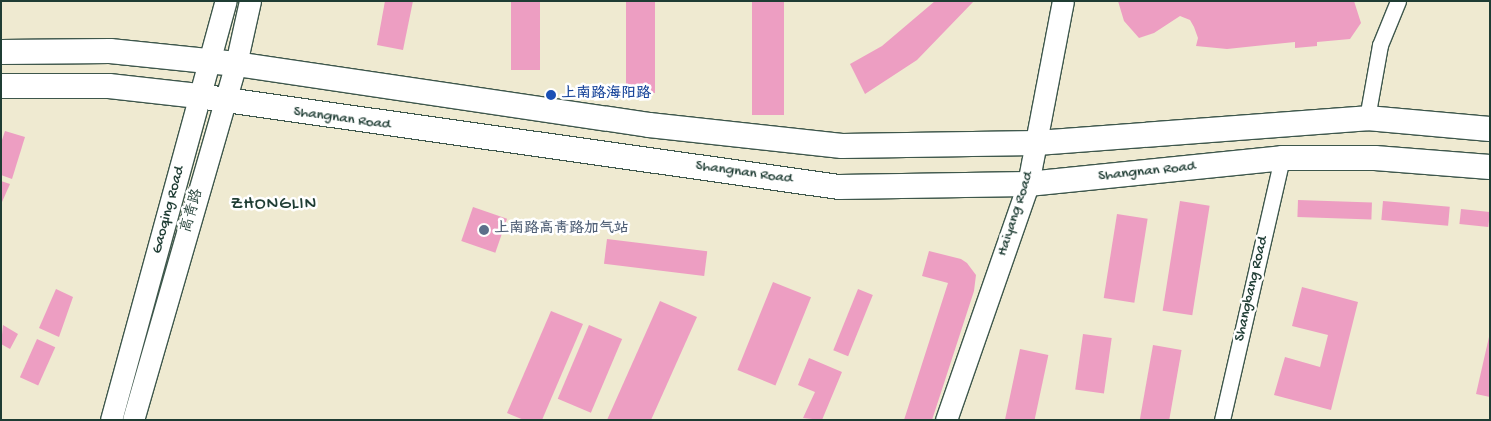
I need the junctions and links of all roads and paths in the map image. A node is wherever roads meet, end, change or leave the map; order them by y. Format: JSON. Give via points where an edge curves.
{"nodes":[{"id":1,"x":226,"y":1,"type":"edge"},
{"id":2,"x":250,"y":1,"type":"edge"},
{"id":3,"x":1062,"y":1,"type":"edge"},
{"id":4,"x":1398,"y":1,"type":"edge"},
{"id":5,"x":1,"y":52,"type":"edge"},
{"id":6,"x":208,"y":62,"type":"junction"},
{"id":7,"x":236,"y":64,"type":"junction"},
{"id":8,"x":1,"y":86,"type":"edge"},
{"id":9,"x":198,"y":96,"type":"junction"},
{"id":10,"x":225,"y":102,"type":"junction"},
{"id":11,"x":1367,"y":118,"type":"junction"},
{"id":12,"x":1490,"y":130,"type":"edge"},
{"id":13,"x":1037,"y":142,"type":"junction"},
{"id":14,"x":1282,"y":158,"type":"junction"},
{"id":15,"x":1490,"y":167,"type":"edge"},
{"id":16,"x":1028,"y":184,"type":"junction"},
{"id":17,"x":111,"y":420,"type":"edge"},
{"id":18,"x":133,"y":420,"type":"edge"},
{"id":19,"x":946,"y":420,"type":"edge"},
{"id":20,"x":1222,"y":420,"type":"edge"}],
"edges":[{"from":1,"to":6,"type":"main road","name":"Gaoqing Road"},
{"from":2,"to":7,"type":"main road","name":"高青路"},
{"from":3,"to":13,"type":"main road","name":"Haiyang Road"},
{"from":4,"to":11,"type":"street","via":[[1380,45]]},
{"from":5,"to":6,"type":"main road","via":[[110,51]]},
{"from":6,"to":7,"type":"main road"},
{"from":6,"to":9,"type":"main road","name":"Gaoqing Road"},
{"from":7,"to":10,"type":"main road","name":"高青路"},
{"from":7,"to":13,"type":"main road","via":[[649,125],[842,146]]},
{"from":8,"to":9,"type":"main road","name":"Shangnan Road","via":[[110,86]]},
{"from":9,"to":10,"type":"main road","name":"Shangnan Road"},
{"from":9,"to":17,"type":"main road","name":"Gaoqing Road"},
{"from":10,"to":16,"type":"main road","name":"Shangnan Road","via":[[839,186]]},
{"from":10,"to":18,"type":"main road","name":"高青路"},
{"from":11,"to":12,"type":"main road"},
{"from":11,"to":13,"type":"main road"},
{"from":13,"to":16,"type":"main road","name":"Haiyang Road"},
{"from":14,"to":15,"type":"main road","name":"Shangnan Road","via":[[1375,158]]},
{"from":14,"to":16,"type":"main road","name":"Shangnan Road"},
{"from":14,"to":20,"type":"street","name":"Shangbang Road"},
{"from":16,"to":19,"type":"main road","name":"Haiyang Road"}]}
